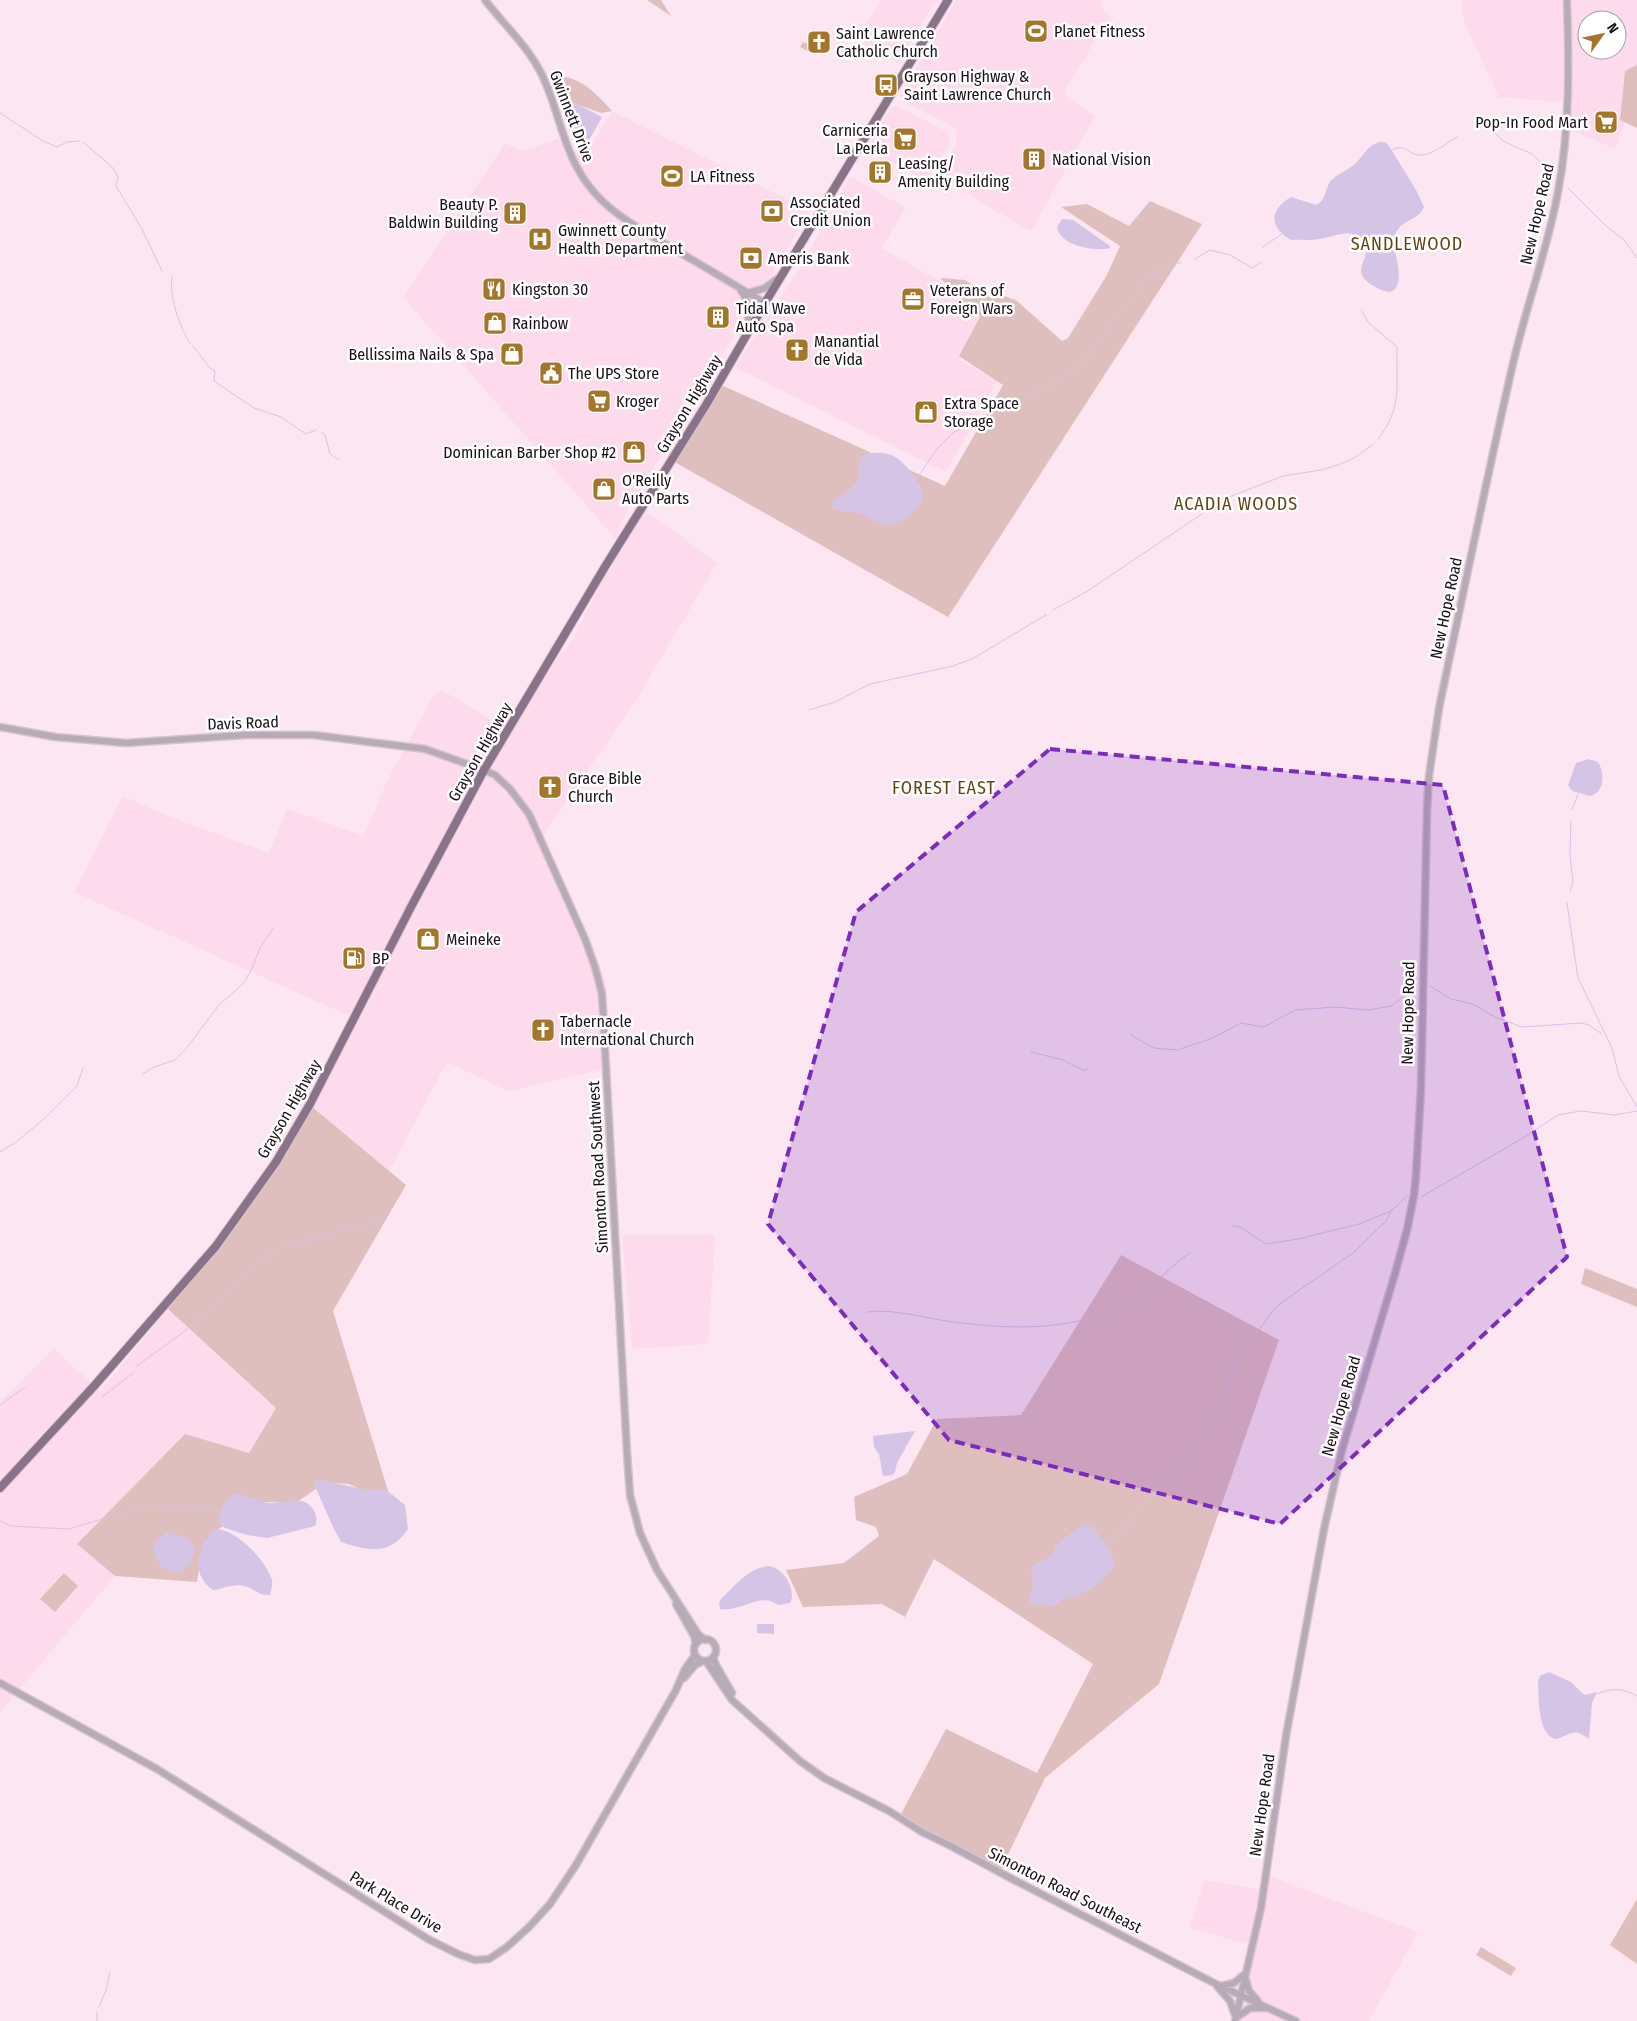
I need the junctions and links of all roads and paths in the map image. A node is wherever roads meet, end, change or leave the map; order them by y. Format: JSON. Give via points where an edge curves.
{"nodes":[{"id":1,"x":485,"y":0,"type":"edge"},
{"id":2,"x":948,"y":0,"type":"edge"},
{"id":3,"x":1567,"y":0,"type":"edge"},
{"id":4,"x":781,"y":277,"type":"junction"},
{"id":5,"x":735,"y":285,"type":"junction"},
{"id":6,"x":748,"y":293,"type":"junction"},
{"id":7,"x":765,"y":303,"type":"junction"},
{"id":8,"x":747,"y":333,"type":"junction"},
{"id":9,"x":0,"y":727,"type":"edge"},
{"id":10,"x":484,"y":770,"type":"junction"},
{"id":11,"x":0,"y":1488,"type":"edge"},
{"id":12,"x":670,"y":1590,"type":"junction"},
{"id":13,"x":705,"y":1640,"type":"junction"},
{"id":14,"x":696,"y":1644,"type":"junction"},
{"id":15,"x":695,"y":1654,"type":"junction"},
{"id":16,"x":714,"y":1657,"type":"junction"},
{"id":17,"x":704,"y":1661,"type":"junction"},
{"id":18,"x":681,"y":1681,"type":"junction"},
{"id":19,"x":0,"y":1683,"type":"edge"},
{"id":20,"x":737,"y":1703,"type":"junction"},
{"id":21,"x":1246,"y":1974,"type":"junction"},
{"id":22,"x":1214,"y":1983,"type":"junction"},
{"id":23,"x":1221,"y":1986,"type":"junction"},
{"id":24,"x":1241,"y":1995,"type":"junction"},
{"id":25,"x":1265,"y":2007,"type":"junction"},
{"id":26,"x":1235,"y":2019,"type":"edge"},
{"id":27,"x":1296,"y":2021,"type":"edge"}],
"edges":[{"from":1,"to":5,"type":"street","name":"Gwinnett Drive","via":[[537,65],[553,102],[568,152],[593,192],[626,221]]},
{"from":2,"to":4,"type":"main road","name":"Grayson Highway"},
{"from":3,"to":21,"type":"street","name":"New Hope Road","via":[[1568,110],[1558,194],[1514,357],[1434,738],[1427,828],[1420,1097],[1414,1195],[1394,1277],[1342,1450],[1324,1529],[1286,1736],[1262,1902]]},
{"from":4,"to":6,"type":"street","via":[[765,288]]},
{"from":4,"to":7,"type":"main road","name":"Grayson Highway"},
{"from":5,"to":6,"type":"street","name":"Gwinnett Drive"},
{"from":5,"to":8,"type":"street","via":[[748,303]]},
{"from":6,"to":7,"type":"street","name":"Gwinnett Drive"},
{"from":7,"to":8,"type":"main road","name":"Grayson Highway"},
{"from":8,"to":10,"type":"main road","name":"Grayson Highway","via":[[706,406],[610,557]]},
{"from":9,"to":10,"type":"street","name":"Davis Road","via":[[55,737],[126,743],[313,735],[425,749]]},
{"from":10,"to":11,"type":"main road","name":"Grayson Highway","via":[[310,1104],[276,1162],[216,1246]]},
{"from":10,"to":12,"type":"street","name":"Simonton Road Southwest","via":[[510,788],[529,814],[585,939],[599,980],[605,1027],[630,1495],[648,1551]]},
{"from":12,"to":13,"type":"street","name":"Simonton Road Southwest"},
{"from":12,"to":14,"type":"street","name":"Simonton Road Southwest"},
{"from":13,"to":14,"type":"street"},
{"from":13,"to":16,"type":"street","via":[[714,1646]]},
{"from":14,"to":15,"type":"street"},
{"from":15,"to":17,"type":"street"},
{"from":15,"to":18,"type":"street","name":"Park Place Drive"},
{"from":16,"to":17,"type":"street"},
{"from":16,"to":20,"type":"street"},
{"from":17,"to":18,"type":"street","name":"Park Place Drive","via":[[695,1665]]},
{"from":17,"to":20,"type":"street","via":[[712,1667]]},
{"from":18,"to":19,"type":"street","name":"Park Place Drive","via":[[593,1838],[550,1904],[507,1947],[489,1959],[475,1960],[428,1939],[157,1768]]},
{"from":20,"to":22,"type":"street","name":"Simonton Road Southeast","via":[[800,1761],[824,1778]]},
{"from":21,"to":23,"type":"street","via":[[1234,1983]]},
{"from":21,"to":24,"type":"street","name":"New Hope Road"},
{"from":21,"to":25,"type":"street","via":[[1249,1991]]},
{"from":22,"to":23,"type":"street","name":"Simonton Road Southeast"},
{"from":22,"to":26,"type":"street","via":[[1230,2001]]},
{"from":23,"to":24,"type":"street","name":"Simonton Road Southeast"},
{"from":24,"to":25,"type":"street","name":"Simonton Road Southeast"},
{"from":24,"to":26,"type":"street","name":"New Hope Road"},
{"from":25,"to":26,"type":"street","via":[[1250,2008]]},
{"from":25,"to":27,"type":"street","name":"Simonton Road Southeast"}]}
